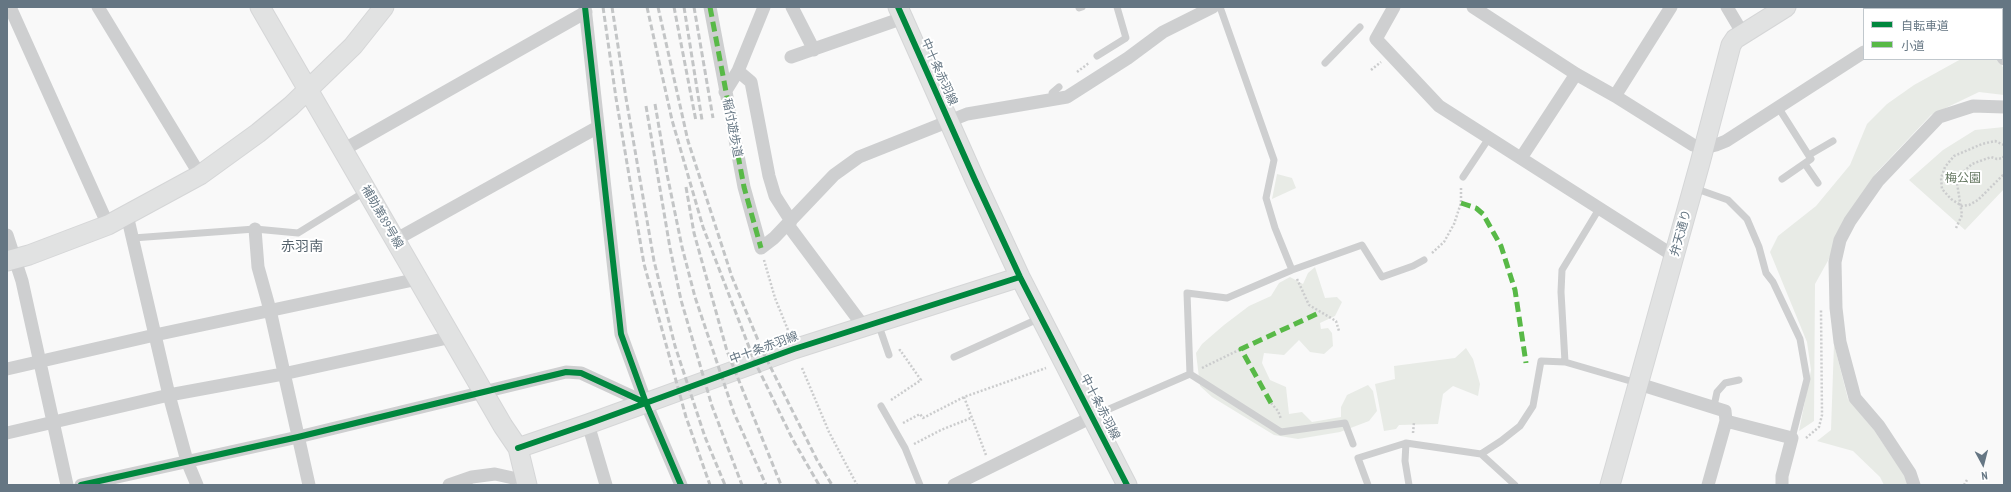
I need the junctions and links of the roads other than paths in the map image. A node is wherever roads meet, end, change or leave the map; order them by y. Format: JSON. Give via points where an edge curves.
{"nodes":[{"id":1,"x":10,"y":7,"type":"edge"},
{"id":2,"x":98,"y":7,"type":"edge"},
{"id":3,"x":260,"y":7,"type":"edge"},
{"id":4,"x":384,"y":7,"type":"edge"},
{"id":5,"x":710,"y":7,"type":"edge"},
{"id":6,"x":764,"y":7,"type":"edge"},
{"id":7,"x":792,"y":7,"type":"edge"},
{"id":8,"x":1117,"y":7,"type":"edge"},
{"id":9,"x":1213,"y":7,"type":"edge"},
{"id":10,"x":1220,"y":7,"type":"edge"},
{"id":11,"x":1670,"y":7,"type":"edge"},
{"id":12,"x":1727,"y":7,"type":"edge"},
{"id":13,"x":1786,"y":7,"type":"edge"},
{"id":14,"x":1390,"y":9,"type":"edge"},
{"id":15,"x":1482,"y":9,"type":"edge"},
{"id":16,"x":586,"y":10,"type":"edge"},
{"id":17,"x":900,"y":13,"type":"edge"},
{"id":18,"x":1360,"y":27,"type":"dead end"},
{"id":19,"x":1743,"y":34,"type":"junction"},
{"id":20,"x":814,"y":50,"type":"junction"},
{"id":21,"x":1863,"y":53,"type":"edge"},
{"id":22,"x":1097,"y":56,"type":"dead end"},
{"id":23,"x":791,"y":57,"type":"dead end"},
{"id":24,"x":1325,"y":63,"type":"dead end"},
{"id":25,"x":738,"y":71,"type":"junction"},
{"id":26,"x":1576,"y":74,"type":"junction"},
{"id":27,"x":1058,"y":87,"type":"dead end"},
{"id":28,"x":308,"y":90,"type":"junction"},
{"id":29,"x":725,"y":92,"type":"junction"},
{"id":30,"x":1615,"y":96,"type":"junction"},
{"id":31,"x":1054,"y":100,"type":"junction"},
{"id":32,"x":1778,"y":107,"type":"junction"},
{"id":33,"x":2004,"y":107,"type":"edge"},
{"id":34,"x":949,"y":121,"type":"junction"},
{"id":35,"x":598,"y":127,"type":"junction"},
{"id":36,"x":1489,"y":138,"type":"junction"},
{"id":37,"x":1833,"y":141,"type":"dead end"},
{"id":38,"x":1704,"y":148,"type":"junction"},
{"id":39,"x":343,"y":150,"type":"junction"},
{"id":40,"x":1809,"y":155,"type":"junction"},
{"id":41,"x":1521,"y":158,"type":"junction"},
{"id":42,"x":1805,"y":164,"type":"junction"},
{"id":43,"x":200,"y":175,"type":"junction"},
{"id":44,"x":1462,"y":177,"type":"road end"},
{"id":45,"x":1782,"y":179,"type":"dead end"},
{"id":46,"x":1818,"y":183,"type":"dead end"},
{"id":47,"x":1693,"y":188,"type":"junction"},
{"id":48,"x":367,"y":191,"type":"junction"},
{"id":49,"x":1599,"y":209,"type":"junction"},
{"id":50,"x":127,"y":215,"type":"junction"},
{"id":51,"x":789,"y":223,"type":"junction"},
{"id":52,"x":108,"y":225,"type":"junction"},
{"id":53,"x":255,"y":229,"type":"junction"},
{"id":54,"x":7,"y":235,"type":"edge"},
{"id":55,"x":132,"y":238,"type":"junction"},
{"id":56,"x":395,"y":240,"type":"junction"},
{"id":57,"x":1674,"y":256,"type":"junction"},
{"id":58,"x":11,"y":260,"type":"edge"},
{"id":59,"x":1424,"y":260,"type":"road end"},
{"id":60,"x":1292,"y":270,"type":"junction"},
{"id":61,"x":1020,"y":277,"type":"junction"},
{"id":62,"x":418,"y":279,"type":"junction"},
{"id":63,"x":270,"y":310,"type":"junction"},
{"id":64,"x":1042,"y":317,"type":"junction"},
{"id":65,"x":871,"y":325,"type":"junction"},
{"id":66,"x":155,"y":335,"type":"junction"},
{"id":67,"x":452,"y":337,"type":"junction"},
{"id":68,"x":889,"y":355,"type":"road end"},
{"id":69,"x":954,"y":356,"type":"dead end"},
{"id":70,"x":40,"y":362,"type":"junction"},
{"id":71,"x":1565,"y":362,"type":"junction"},
{"id":72,"x":7,"y":369,"type":"edge"},
{"id":73,"x":283,"y":374,"type":"junction"},
{"id":74,"x":1190,"y":374,"type":"junction"},
{"id":75,"x":1739,"y":380,"type":"dead end"},
{"id":76,"x":1639,"y":384,"type":"junction"},
{"id":77,"x":484,"y":393,"type":"junction"},
{"id":78,"x":169,"y":395,"type":"junction"},
{"id":79,"x":646,"y":403,"type":"junction"},
{"id":80,"x":881,"y":406,"type":"road end"},
{"id":81,"x":1714,"y":406,"type":"junction"},
{"id":82,"x":1092,"y":417,"type":"junction"},
{"id":83,"x":1726,"y":420,"type":"junction"},
{"id":84,"x":54,"y":423,"type":"junction"},
{"id":85,"x":588,"y":424,"type":"junction"},
{"id":86,"x":503,"y":426,"type":"junction"},
{"id":87,"x":7,"y":433,"type":"edge"},
{"id":88,"x":298,"y":437,"type":"junction"},
{"id":89,"x":1792,"y":438,"type":"junction"},
{"id":90,"x":1406,"y":443,"type":"junction"},
{"id":91,"x":1353,"y":444,"type":"dead end"},
{"id":92,"x":518,"y":448,"type":"junction"},
{"id":93,"x":1482,"y":454,"type":"junction"},
{"id":94,"x":188,"y":461,"type":"junction"},
{"id":95,"x":114,"y":482,"type":"edge"},
{"id":96,"x":518,"y":483,"type":"edge"},
{"id":97,"x":67,"y":485,"type":"edge"},
{"id":98,"x":81,"y":485,"type":"edge"},
{"id":99,"x":197,"y":485,"type":"edge"},
{"id":100,"x":308,"y":485,"type":"edge"},
{"id":101,"x":450,"y":485,"type":"edge"},
{"id":102,"x":606,"y":485,"type":"edge"},
{"id":103,"x":681,"y":485,"type":"edge"},
{"id":104,"x":920,"y":485,"type":"edge"},
{"id":105,"x":954,"y":485,"type":"edge"},
{"id":106,"x":1127,"y":485,"type":"edge"},
{"id":107,"x":1368,"y":485,"type":"edge"},
{"id":108,"x":1408,"y":485,"type":"edge"},
{"id":109,"x":1515,"y":485,"type":"edge"},
{"id":110,"x":1610,"y":485,"type":"edge"},
{"id":111,"x":1708,"y":485,"type":"edge"},
{"id":112,"x":1782,"y":485,"type":"edge"},
{"id":113,"x":1914,"y":485,"type":"edge"}],
"edges":[{"from":1,"to":52,"type":"street"},
{"from":2,"to":43,"type":"street"},
{"from":3,"to":28,"type":"street","name":"補助第89号線"},
{"from":4,"to":28,"type":"street","via":[[353,46]]},
{"from":5,"to":29,"type":"street","name":"稲付遊歩道"},
{"from":6,"to":25,"type":"street"},
{"from":7,"to":20,"type":"street"},
{"from":8,"to":22,"type":"lane","via":[[1126,38]]},
{"from":9,"to":31,"type":"street","via":[[1163,32],[1067,97]]},
{"from":10,"to":60,"type":"lane","via":[[1274,160],[1266,198]]},
{"from":11,"to":30,"type":"street"},
{"from":12,"to":19,"type":"street"},
{"from":13,"to":19,"type":"street","name":"弁天通り"},
{"from":14,"to":36,"type":"street","via":[[1376,38],[1439,106]]},
{"from":15,"to":26,"type":"street"},
{"from":16,"to":35,"type":"street"},
{"from":16,"to":39,"type":"street"},
{"from":17,"to":20,"type":"street"},
{"from":17,"to":34,"type":"street","name":"中十条赤羽線"},
{"from":18,"to":24,"type":"lane"},
{"from":19,"to":38,"type":"street","name":"弁天通り","via":[[1731,45]]},
{"from":20,"to":23,"type":"street"},
{"from":21,"to":32,"type":"street"},
{"from":25,"to":29,"type":"street"},
{"from":25,"to":51,"type":"street","via":[[751,82],[769,176],[775,196]]},
{"from":26,"to":30,"type":"street"},
{"from":26,"to":41,"type":"street"},
{"from":27,"to":31,"type":"lane","via":[[1052,93]]},
{"from":28,"to":39,"type":"street","name":"補助第89号線"},
{"from":28,"to":43,"type":"street","via":[[258,133]]},
{"from":29,"to":51,"type":"street","name":"稲付遊歩道","via":[[744,187],[761,248]]},
{"from":30,"to":38,"type":"street","via":[[1693,145]]},
{"from":31,"to":34,"type":"street","via":[[974,113]]},
{"from":32,"to":38,"type":"street","via":[[1726,140]]},
{"from":32,"to":40,"type":"lane"},
{"from":33,"to":113,"type":"street","via":[[1973,106],[1939,117],[1878,181],[1840,240],[1835,262],[1836,308],[1848,377],[1855,398],[1879,426],[1910,473]]},
{"from":34,"to":51,"type":"street","via":[[859,157],[834,175]]},
{"from":34,"to":61,"type":"street","name":"中十条赤羽線"},
{"from":35,"to":56,"type":"street"},
{"from":35,"to":79,"type":"street","via":[[621,334]]},
{"from":36,"to":41,"type":"street"},
{"from":36,"to":44,"type":"lane"},
{"from":37,"to":40,"type":"lane"},
{"from":38,"to":47,"type":"street","name":"弁天通り"},
{"from":39,"to":48,"type":"street","name":"補助第89号線"},
{"from":40,"to":42,"type":"lane","via":[[1811,160]]},
{"from":41,"to":49,"type":"street"},
{"from":42,"to":45,"type":"lane"},
{"from":42,"to":46,"type":"lane"},
{"from":43,"to":50,"type":"street"},
{"from":47,"to":57,"type":"street","name":"弁天通り"},
{"from":47,"to":89,"type":"lane","via":[[1728,200],[1747,219],[1766,273],[1800,339],[1807,379]]},
{"from":48,"to":53,"type":"lane","via":[[298,233]]},
{"from":48,"to":56,"type":"street","name":"補助第89号線"},
{"from":49,"to":57,"type":"street"},
{"from":49,"to":71,"type":"lane","via":[[1562,270]]},
{"from":50,"to":52,"type":"street"},
{"from":50,"to":55,"type":"street"},
{"from":51,"to":65,"type":"street"},
{"from":52,"to":58,"type":"street"},
{"from":53,"to":55,"type":"lane"},
{"from":53,"to":63,"type":"street","via":[[258,267]]},
{"from":54,"to":58,"type":"street"},
{"from":55,"to":66,"type":"street"},
{"from":56,"to":62,"type":"street","name":"補助第89号線"},
{"from":57,"to":76,"type":"street","name":"弁天通り"},
{"from":58,"to":70,"type":"street"},
{"from":59,"to":60,"type":"lane","via":[[1382,277],[1362,244]]},
{"from":60,"to":74,"type":"lane","via":[[1227,298],[1188,293]]},
{"from":61,"to":64,"type":"street","name":"中十条赤羽線"},
{"from":61,"to":65,"type":"street","name":"中十条赤羽線"},
{"from":62,"to":63,"type":"street"},
{"from":62,"to":67,"type":"street","name":"補助第89号線"},
{"from":63,"to":66,"type":"street"},
{"from":63,"to":73,"type":"street"},
{"from":64,"to":69,"type":"lane"},
{"from":64,"to":82,"type":"street","name":"中十条赤羽線"},
{"from":65,"to":68,"type":"lane"},
{"from":65,"to":79,"type":"street","name":"中十条赤羽線","via":[[794,349]]},
{"from":66,"to":70,"type":"street"},
{"from":66,"to":78,"type":"street"},
{"from":67,"to":73,"type":"street"},
{"from":67,"to":77,"type":"street","name":"補助第89号線"},
{"from":70,"to":72,"type":"street"},
{"from":70,"to":84,"type":"street"},
{"from":71,"to":76,"type":"lane"},
{"from":71,"to":93,"type":"lane","via":[[1541,361],[1533,406],[1520,426]]},
{"from":73,"to":78,"type":"street"},
{"from":73,"to":88,"type":"street"},
{"from":74,"to":82,"type":"lane"},
{"from":74,"to":91,"type":"lane","via":[[1281,432],[1345,423]]},
{"from":75,"to":81,"type":"lane","via":[[1725,383],[1717,392]]},
{"from":76,"to":81,"type":"street"},
{"from":76,"to":110,"type":"street","name":"弁天通り"},
{"from":77,"to":79,"type":"street","via":[[566,372],[582,373]]},
{"from":77,"to":86,"type":"street","name":"補助第89号線"},
{"from":77,"to":88,"type":"street"},
{"from":78,"to":84,"type":"street"},
{"from":78,"to":94,"type":"street"},
{"from":79,"to":85,"type":"street","name":"中十条赤羽線"},
{"from":79,"to":103,"type":"street"},
{"from":80,"to":104,"type":"lane","via":[[905,448]]},
{"from":81,"to":83,"type":"street","via":[[1725,411]]},
{"from":82,"to":105,"type":"street"},
{"from":82,"to":106,"type":"street","name":"中十条赤羽線"},
{"from":83,"to":89,"type":"street"},
{"from":83,"to":111,"type":"street"},
{"from":84,"to":87,"type":"street"},
{"from":84,"to":97,"type":"street"},
{"from":85,"to":92,"type":"street","name":"中十条赤羽線"},
{"from":85,"to":102,"type":"street"},
{"from":86,"to":92,"type":"street","name":"補助第89号線"},
{"from":86,"to":96,"type":"street","name":"補助第89号線"},
{"from":88,"to":94,"type":"street"},
{"from":88,"to":100,"type":"street"},
{"from":89,"to":112,"type":"street"},
{"from":90,"to":93,"type":"lane"},
{"from":90,"to":107,"type":"lane","via":[[1358,458]]},
{"from":90,"to":108,"type":"lane"},
{"from":92,"to":96,"type":"street","name":"補助第89号線"},
{"from":93,"to":109,"type":"lane"},
{"from":94,"to":95,"type":"street"},
{"from":94,"to":99,"type":"street"},
{"from":95,"to":98,"type":"street"},
{"from":96,"to":101,"type":"street","via":[[495,474],[472,477]]}]}
